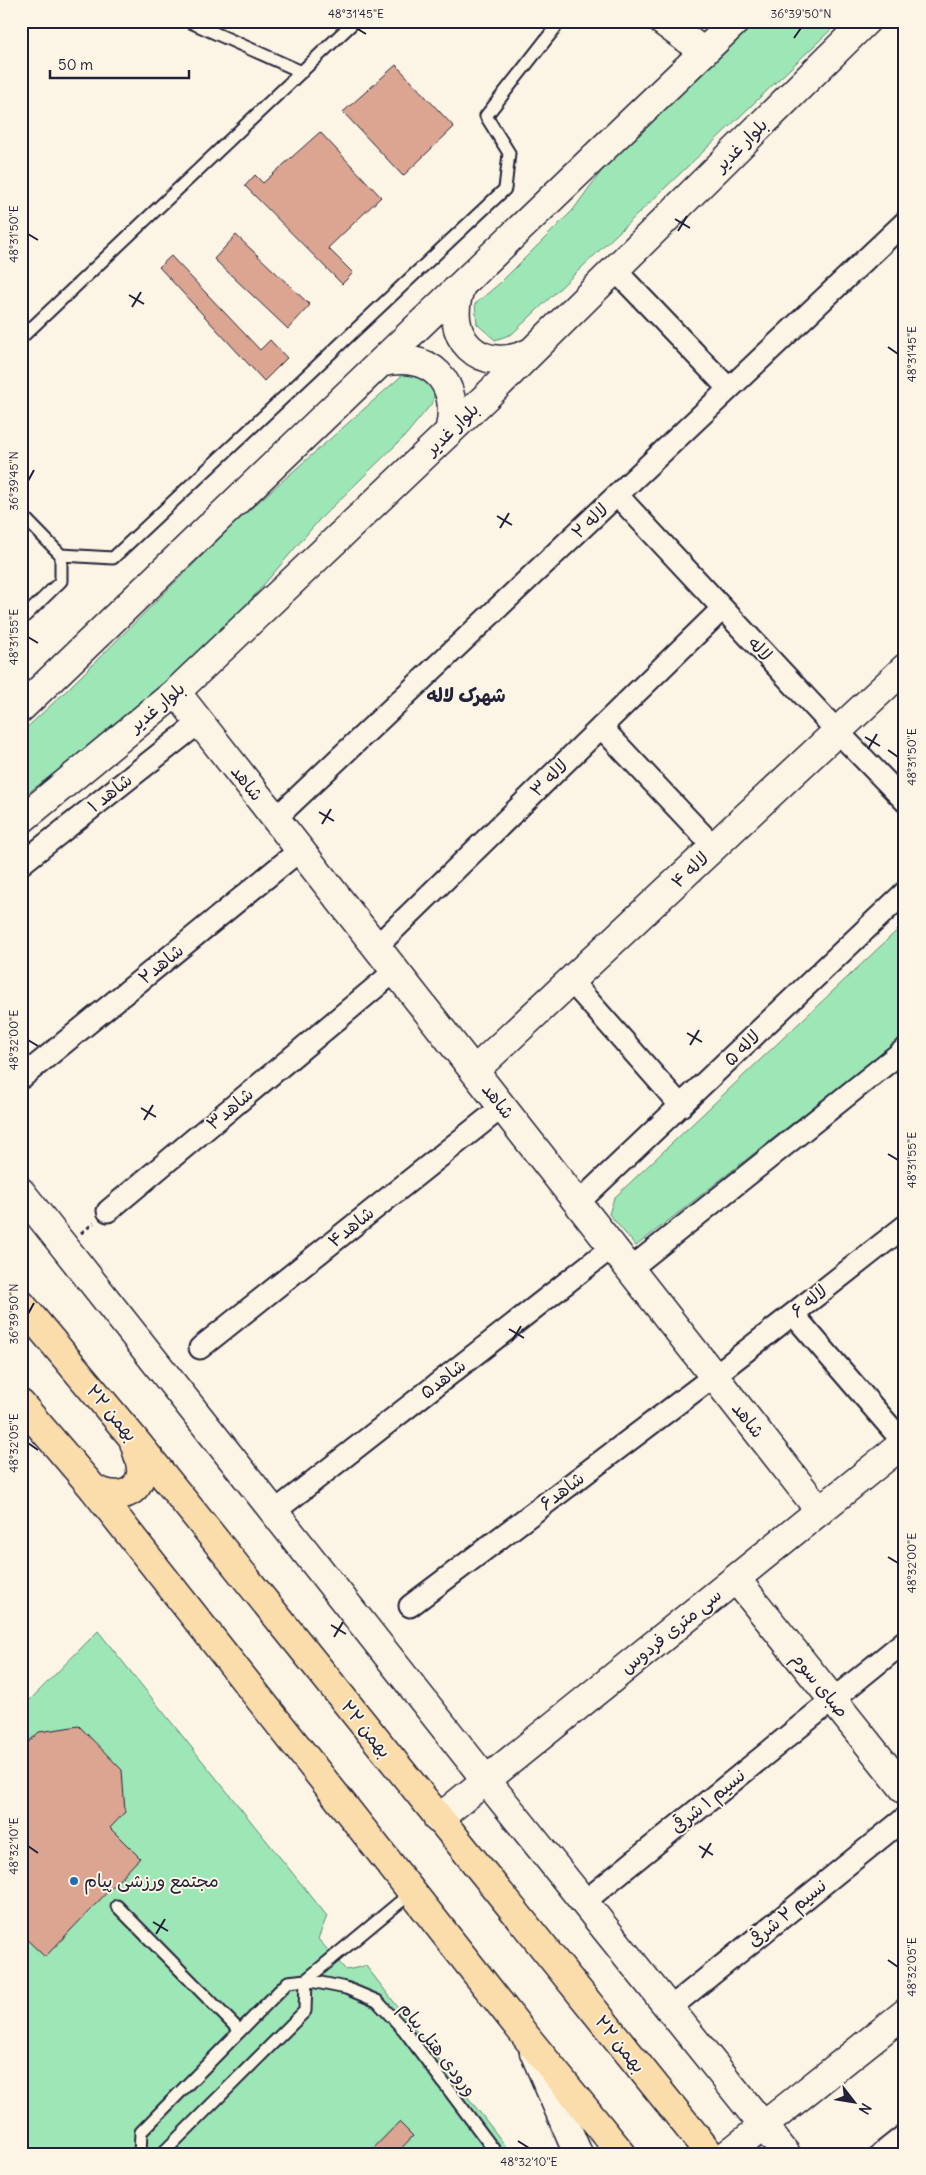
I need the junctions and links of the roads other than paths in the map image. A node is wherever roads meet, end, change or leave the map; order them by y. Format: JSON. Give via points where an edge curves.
{"nodes":[{"id":1,"x":188,"y":21,"type":"edge"},
{"id":2,"x":355,"y":21,"type":"edge"},
{"id":3,"x":548,"y":21,"type":"edge"},
{"id":4,"x":662,"y":21,"type":"edge"},
{"id":5,"x":736,"y":21,"type":"edge"},
{"id":6,"x":866,"y":21,"type":"edge"},
{"id":7,"x":704,"y":52,"type":"junction"},
{"id":8,"x":302,"y":72,"type":"junction"},
{"id":9,"x":905,"y":222,"type":"edge"},
{"id":10,"x":615,"y":270,"type":"junction"},
{"id":11,"x":461,"y":286,"type":"junction"},
{"id":12,"x":21,"y":338,"type":"edge"},
{"id":13,"x":532,"y":351,"type":"junction"},
{"id":14,"x":380,"y":363,"type":"junction"},
{"id":15,"x":729,"y":389,"type":"junction"},
{"id":16,"x":449,"y":432,"type":"junction"},
{"id":17,"x":617,"y":495,"type":"junction"},
{"id":18,"x":21,"y":514,"type":"edge"},
{"id":19,"x":61,"y":555,"type":"junction"},
{"id":20,"x":722,"y":609,"type":"junction"},
{"id":21,"x":21,"y":620,"type":"edge"},
{"id":22,"x":905,"y":668,"type":"edge"},
{"id":23,"x":176,"y":692,"type":"junction"},
{"id":24,"x":21,"y":708,"type":"edge"},
{"id":25,"x":200,"y":722,"type":"junction"},
{"id":26,"x":601,"y":727,"type":"junction"},
{"id":27,"x":837,"y":732,"type":"junction"},
{"id":28,"x":905,"y":800,"type":"edge"},
{"id":29,"x":276,"y":819,"type":"junction"},
{"id":30,"x":21,"y":820,"type":"edge"},
{"id":31,"x":714,"y":847,"type":"junction"},
{"id":32,"x":300,"y":850,"type":"junction"},
{"id":33,"x":21,"y":864,"type":"edge"},
{"id":34,"x":905,"y":892,"type":"edge"},
{"id":35,"x":376,"y":947,"type":"junction"},
{"id":36,"x":395,"y":971,"type":"junction"},
{"id":37,"x":571,"y":982,"type":"junction"},
{"id":38,"x":905,"y":1049,"type":"edge"},
{"id":39,"x":474,"y":1072,"type":"junction"},
{"id":40,"x":21,"y":1078,"type":"edge"},
{"id":41,"x":681,"y":1106,"type":"junction"},
{"id":42,"x":502,"y":1107,"type":"junction"},
{"id":43,"x":21,"y":1192,"type":"edge"},
{"id":44,"x":578,"y":1203,"type":"junction"},
{"id":45,"x":108,"y":1211,"type":"road end"},
{"id":46,"x":905,"y":1226,"type":"edge"},
{"id":47,"x":612,"y":1247,"type":"junction"},
{"id":48,"x":630,"y":1269,"type":"junction"},
{"id":49,"x":21,"y":1304,"type":"edge"},
{"id":50,"x":793,"y":1314,"type":"junction"},
{"id":51,"x":200,"y":1348,"type":"dead end"},
{"id":52,"x":714,"y":1376,"type":"junction"},
{"id":53,"x":21,"y":1404,"type":"edge"},
{"id":54,"x":133,"y":1438,"type":"junction"},
{"id":55,"x":904,"y":1443,"type":"edge"},
{"id":56,"x":93,"y":1488,"type":"junction"},
{"id":57,"x":820,"y":1511,"type":"junction"},
{"id":58,"x":274,"y":1512,"type":"junction"},
{"id":59,"x":736,"y":1579,"type":"junction"},
{"id":60,"x":410,"y":1606,"type":"dead end"},
{"id":61,"x":905,"y":1641,"type":"edge"},
{"id":62,"x":832,"y":1700,"type":"junction"},
{"id":63,"x":486,"y":1780,"type":"junction"},
{"id":64,"x":905,"y":1790,"type":"edge"},
{"id":65,"x":905,"y":1818,"type":"edge"},
{"id":66,"x":438,"y":1819,"type":"junction"},
{"id":67,"x":412,"y":1892,"type":"junction"},
{"id":68,"x":584,"y":1902,"type":"junction"},
{"id":69,"x":117,"y":1906,"type":"dead end"},
{"id":70,"x":306,"y":1980,"type":"junction"},
{"id":71,"x":670,"y":2008,"type":"junction"},
{"id":72,"x":905,"y":2013,"type":"edge"},
{"id":73,"x":240,"y":2031,"type":"junction"},
{"id":74,"x":528,"y":2039,"type":"junction"},
{"id":75,"x":764,"y":2126,"type":"junction"},
{"id":76,"x":905,"y":2135,"type":"edge"},
{"id":77,"x":140,"y":2154,"type":"edge"},
{"id":78,"x":162,"y":2154,"type":"edge"},
{"id":79,"x":497,"y":2154,"type":"edge"},
{"id":80,"x":578,"y":2154,"type":"edge"},
{"id":81,"x":622,"y":2154,"type":"edge"},
{"id":82,"x":710,"y":2154,"type":"edge"},
{"id":83,"x":728,"y":2154,"type":"edge"},
{"id":84,"x":786,"y":2154,"type":"edge"},
{"id":85,"x":881,"y":2154,"type":"edge"}],
"edges":[{"from":1,"to":8,"type":"lane"},
{"from":2,"to":8,"type":"lane"},
{"from":3,"to":19,"type":"lane","via":[[556,28],[486,116],[509,153],[505,189],[113,558]]},
{"from":4,"to":7,"type":"main road"},
{"from":5,"to":7,"type":"main road"},
{"from":6,"to":10,"type":"main road","name":"بلوار غدیر"},
{"from":7,"to":11,"type":"main road"},
{"from":8,"to":12,"type":"lane"},
{"from":9,"to":15,"type":"street","name":"لاله ۲"},
{"from":10,"to":13,"type":"main road","name":"بلوار غدیر"},
{"from":10,"to":15,"type":"street"},
{"from":11,"to":13,"type":"main road","via":[[454,318],[459,335],[470,348],[484,357],[501,361]]},
{"from":11,"to":14,"type":"main road"},
{"from":13,"to":16,"type":"main road","name":"بلوار غدیر"},
{"from":14,"to":16,"type":"main road","via":[[397,359],[415,360],[431,368],[444,381],[451,397],[453,415]]},
{"from":14,"to":24,"type":"main road"},
{"from":15,"to":17,"type":"street","name":"لاله ۲"},
{"from":16,"to":23,"type":"main road","name":"بلوار غدیر"},
{"from":17,"to":20,"type":"street","name":"لاله"},
{"from":17,"to":29,"type":"street","name":"لاله ۲"},
{"from":18,"to":19,"type":"lane"},
{"from":19,"to":21,"type":"lane","via":[[61,581]]},
{"from":20,"to":26,"type":"street","name":"لاله ۳"},
{"from":20,"to":27,"type":"street","name":"لاله"},
{"from":22,"to":27,"type":"main road","name":"لاله ۴"},
{"from":23,"to":25,"type":"main road","name":"شاهد"},
{"from":23,"to":30,"type":"main road","name":"بلوار غدیر"},
{"from":25,"to":29,"type":"main road","name":"شاهد"},
{"from":25,"to":33,"type":"street","name":"شاهد ۱"},
{"from":26,"to":31,"type":"street"},
{"from":26,"to":35,"type":"street","name":"لاله ۳"},
{"from":27,"to":28,"type":"street","name":"لاله"},
{"from":27,"to":31,"type":"main road","name":"لاله ۴"},
{"from":29,"to":32,"type":"main road","name":"شاهد"},
{"from":31,"to":37,"type":"main road","name":"لاله ۴"},
{"from":32,"to":35,"type":"main road","name":"شاهد"},
{"from":32,"to":40,"type":"street","name":"شاهد۲"},
{"from":34,"to":41,"type":"street","name":"لاله ۵"},
{"from":35,"to":36,"type":"main road","name":"شاهد"},
{"from":36,"to":39,"type":"main road","name":"شاهد"},
{"from":36,"to":45,"type":"street","name":"شاهد۳"},
{"from":37,"to":39,"type":"main road","name":"لاله ۴"},
{"from":37,"to":41,"type":"street"},
{"from":38,"to":48,"type":"street"},
{"from":39,"to":42,"type":"main road","name":"شاهد"},
{"from":41,"to":44,"type":"street","name":"لاله ۵"},
{"from":42,"to":44,"type":"main road","name":"شاهد"},
{"from":42,"to":51,"type":"street","name":"شاهد۴"},
{"from":43,"to":58,"type":"main road"},
{"from":44,"to":47,"type":"main road","name":"شاهد"},
{"from":46,"to":50,"type":"street","name":"لاله ۶"},
{"from":47,"to":48,"type":"main road","name":"شاهد"},
{"from":47,"to":58,"type":"street","name":"شاهد۵"},
{"from":48,"to":52,"type":"main road","name":"شاهد"},
{"from":49,"to":54,"type":"highway","name":"۲۲ بهمن"},
{"from":50,"to":52,"type":"street","name":"لاله ۶"},
{"from":50,"to":55,"type":"street"},
{"from":52,"to":57,"type":"main road","name":"شاهد"},
{"from":52,"to":60,"type":"street","name":"شاهد۶"},
{"from":53,"to":56,"type":"highway"},
{"from":54,"to":56,"type":"highway","via":[[141,1478],[132,1491],[119,1496],[106,1495]]},
{"from":54,"to":66,"type":"highway","name":"۲۲ بهمن"},
{"from":55,"to":57,"type":"main road","name":"سی متری فردوس"},
{"from":56,"to":67,"type":"highway"},
{"from":57,"to":59,"type":"main road","name":"سی متری فردوس"},
{"from":58,"to":63,"type":"main road"},
{"from":59,"to":62,"type":"main road","name":"صبای سوم"},
{"from":59,"to":63,"type":"main road","name":"سی متری فردوس"},
{"from":61,"to":62,"type":"street","name":"نسیم ۱ شرقی"},
{"from":62,"to":64,"type":"main road","name":"صبای سوم"},
{"from":62,"to":68,"type":"street","name":"نسیم ۱ شرقی"},
{"from":63,"to":66,"type":"main road","name":"سی متری فردوس"},
{"from":63,"to":68,"type":"main road"},
{"from":65,"to":71,"type":"street","name":"نسیم ۲ شرقی"},
{"from":66,"to":82,"type":"highway","name":"۲۲ بهمن"},
{"from":67,"to":70,"type":"lane"},
{"from":67,"to":74,"type":"highway"},
{"from":68,"to":71,"type":"main road"},
{"from":69,"to":73,"type":"lane"},
{"from":70,"to":73,"type":"lane","via":[[288,1982]]},
{"from":70,"to":78,"type":"lane","via":[[305,2011]]},
{"from":70,"to":79,"type":"lane","name":"ورودی هتل پیام","via":[[346,1988],[377,2001],[404,2030]]},
{"from":71,"to":75,"type":"main road"},
{"from":72,"to":75,"type":"main road"},
{"from":73,"to":77,"type":"lane","via":[[141,2132]]},
{"from":74,"to":80,"type":"main road"},
{"from":74,"to":81,"type":"highway"},
{"from":75,"to":83,"type":"main road"},
{"from":75,"to":84,"type":"main road"},
{"from":76,"to":85,"type":"street"}]}
